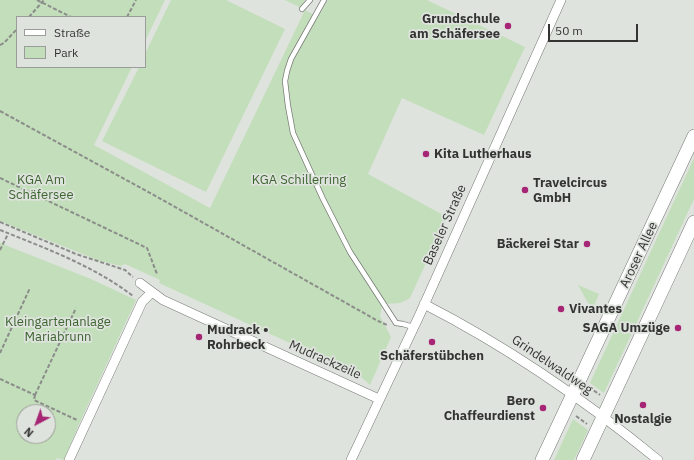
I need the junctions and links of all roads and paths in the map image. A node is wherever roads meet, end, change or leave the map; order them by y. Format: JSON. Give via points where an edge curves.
{"nodes":[{"id":1,"x":37,"y":0,"type":"edge"},
{"id":2,"x":44,"y":0,"type":"edge"},
{"id":3,"x":136,"y":0,"type":"edge"},
{"id":4,"x":310,"y":0,"type":"edge"},
{"id":5,"x":324,"y":0,"type":"edge"},
{"id":6,"x":561,"y":0,"type":"edge"},
{"id":7,"x":42,"y":3,"type":"junction"},
{"id":8,"x":302,"y":9,"type":"dead end"},
{"id":9,"x":30,"y":16,"type":"edge"},
{"id":10,"x":69,"y":16,"type":"edge"},
{"id":11,"x":128,"y":16,"type":"edge"},
{"id":12,"x":16,"y":30,"type":"edge"},
{"id":13,"x":0,"y":45,"type":"edge"},
{"id":14,"x":0,"y":110,"type":"edge"},
{"id":15,"x":694,"y":136,"type":"edge"},
{"id":16,"x":0,"y":178,"type":"edge"},
{"id":17,"x":0,"y":222,"type":"edge"},
{"id":18,"x":694,"y":222,"type":"edge"},
{"id":19,"x":0,"y":230,"type":"edge"},
{"id":20,"x":8,"y":234,"type":"junction"},
{"id":21,"x":0,"y":250,"type":"edge"},
{"id":22,"x":157,"y":274,"type":"dead end"},
{"id":23,"x":140,"y":283,"type":"joint"},
{"id":24,"x":30,"y":288,"type":"dead end"},
{"id":25,"x":152,"y":292,"type":"junction"},
{"id":26,"x":142,"y":302,"type":"junction"},
{"id":27,"x":424,"y":304,"type":"junction"},
{"id":28,"x":76,"y":308,"type":"dead end"},
{"id":29,"x":396,"y":323,"type":"junction"},
{"id":30,"x":413,"y":328,"type":"junction"},
{"id":31,"x":0,"y":353,"type":"edge"},
{"id":32,"x":0,"y":379,"type":"edge"},
{"id":33,"x":588,"y":386,"type":"dead end"},
{"id":34,"x":573,"y":394,"type":"junction"},
{"id":35,"x":34,"y":395,"type":"junction"},
{"id":36,"x":603,"y":397,"type":"dead end"},
{"id":37,"x":379,"y":399,"type":"junction"},
{"id":38,"x":575,"y":416,"type":"dead end"},
{"id":39,"x":604,"y":416,"type":"junction"},
{"id":40,"x":85,"y":424,"type":"junction"},
{"id":41,"x":589,"y":426,"type":"dead end"},
{"id":42,"x":69,"y":460,"type":"edge"},
{"id":43,"x":351,"y":460,"type":"edge"},
{"id":44,"x":542,"y":460,"type":"edge"},
{"id":45,"x":583,"y":460,"type":"edge"},
{"id":46,"x":658,"y":460,"type":"edge"}],
"edges":[{"from":1,"to":7,"type":"path"},
{"from":2,"to":7,"type":"path"},
{"from":3,"to":11,"type":"path"},
{"from":4,"to":8,"type":"lane"},
{"from":5,"to":29,"type":"lane","via":[[287,70],[285,81],[293,133],[350,252]]},
{"from":6,"to":27,"type":"street","name":"Baseler Straße"},
{"from":7,"to":9,"type":"path"},
{"from":7,"to":10,"type":"path"},
{"from":12,"to":13,"type":"path"},
{"from":14,"to":29,"type":"path","via":[[378,321],[387,325]]},
{"from":15,"to":34,"type":"main road","name":"Aroser Allee"},
{"from":16,"to":22,"type":"path","via":[[147,248]]},
{"from":17,"to":23,"type":"path","via":[[76,254],[125,270]]},
{"from":18,"to":39,"type":"main road"},
{"from":19,"to":20,"type":"path"},
{"from":20,"to":21,"type":"path"},
{"from":20,"to":26,"type":"path","via":[[80,265]]},
{"from":23,"to":25,"type":"street","name":"Mudrackzeile"},
{"from":24,"to":31,"type":"path"},
{"from":25,"to":26,"type":"street"},
{"from":25,"to":37,"type":"street","name":"Mudrackzeile","via":[[163,300]]},
{"from":26,"to":40,"type":"street"},
{"from":27,"to":30,"type":"street","name":"Baseler Straße"},
{"from":27,"to":34,"type":"street","name":"Grindelwaldweg","via":[[499,345]]},
{"from":28,"to":35,"type":"path"},
{"from":29,"to":30,"type":"lane"},
{"from":30,"to":37,"type":"street","name":"Baseler Straße"},
{"from":32,"to":35,"type":"path"},
{"from":33,"to":36,"type":"path"},
{"from":34,"to":39,"type":"street","name":"Grindelwaldweg"},
{"from":34,"to":44,"type":"main road","name":"Aroser Allee"},
{"from":35,"to":40,"type":"path","via":[[34,400]]},
{"from":37,"to":43,"type":"street","name":"Baseler Straße"},
{"from":38,"to":41,"type":"path"},
{"from":39,"to":45,"type":"main road"},
{"from":39,"to":46,"type":"street","name":"Grindelwaldweg"},
{"from":40,"to":42,"type":"street"}]}
